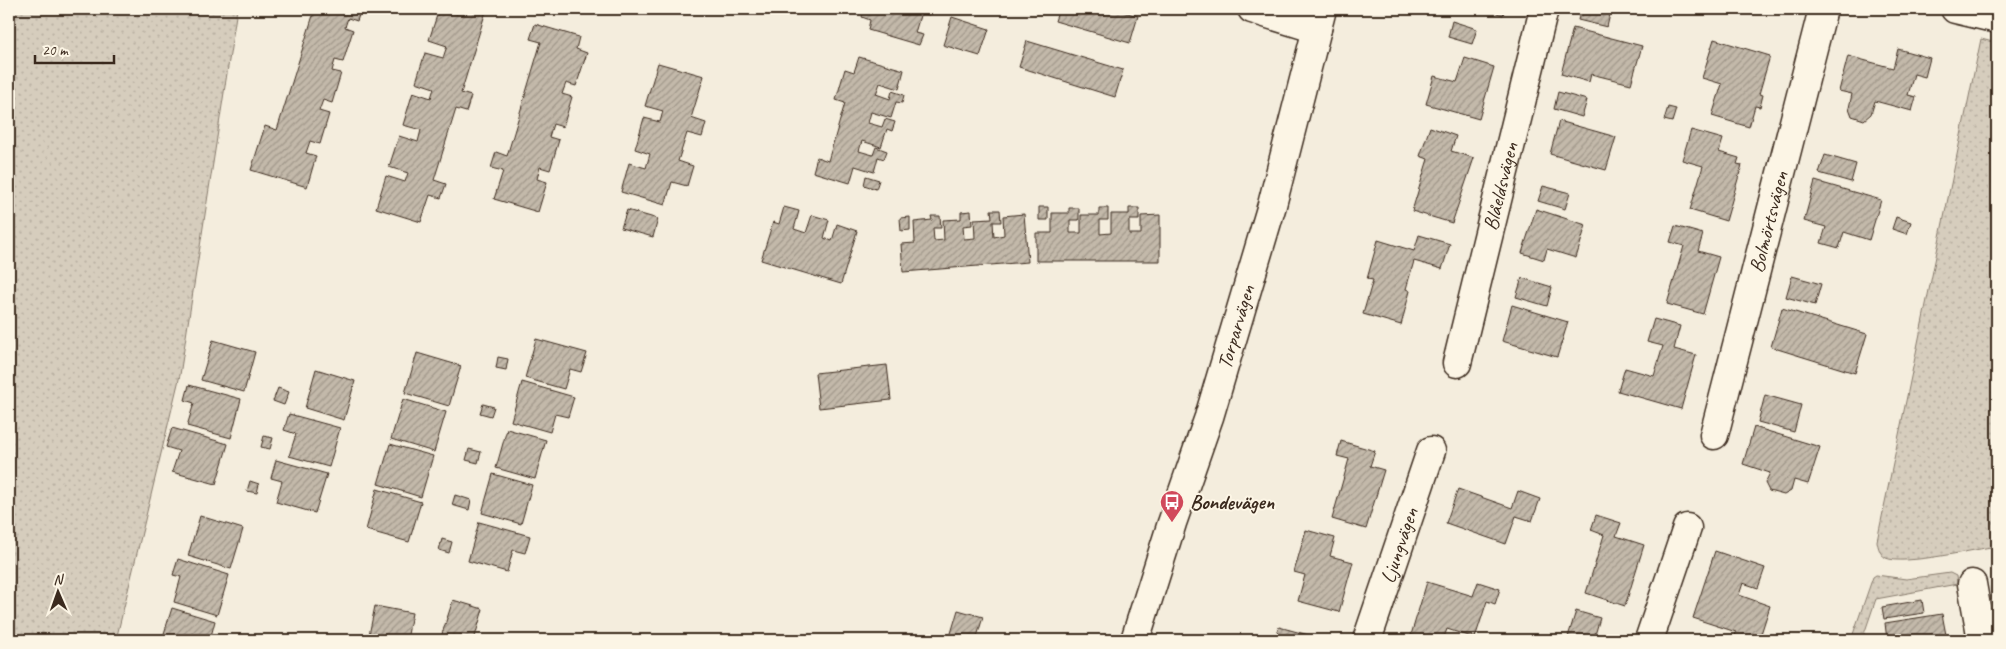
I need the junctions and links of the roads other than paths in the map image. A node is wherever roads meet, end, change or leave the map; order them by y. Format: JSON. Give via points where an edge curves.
{"nodes":[{"id":1,"x":1252,"y":9,"type":"edge"},
{"id":2,"x":1544,"y":9,"type":"edge"},
{"id":3,"x":1823,"y":9,"type":"edge"},
{"id":4,"x":1955,"y":9,"type":"edge"},
{"id":5,"x":1319,"y":19,"type":"edge"},
{"id":6,"x":1997,"y":19,"type":"edge"},
{"id":7,"x":1457,"y":363,"type":"dead end"},
{"id":8,"x":1714,"y":436,"type":"dead end"},
{"id":9,"x":1430,"y":451,"type":"dead end"},
{"id":10,"x":1687,"y":528,"type":"dead end"},
{"id":11,"x":1972,"y":584,"type":"dead end"},
{"id":12,"x":1135,"y":640,"type":"edge"},
{"id":13,"x":1367,"y":640,"type":"edge"},
{"id":14,"x":1649,"y":640,"type":"edge"},
{"id":15,"x":1982,"y":640,"type":"edge"}],
"edges":[{"from":1,"to":5,"type":"street"},
{"from":2,"to":7,"type":"street","name":"Blåeldsvägen"},
{"from":3,"to":8,"type":"street","name":"Bolmörtsvägen"},
{"from":4,"to":6,"type":"street"},
{"from":5,"to":12,"type":"street","name":"Torparvägen","via":[[1272,205],[1218,389]]},
{"from":9,"to":13,"type":"street","name":"Ljungvägen"},
{"from":10,"to":14,"type":"street"},
{"from":11,"to":15,"type":"street"}]}
